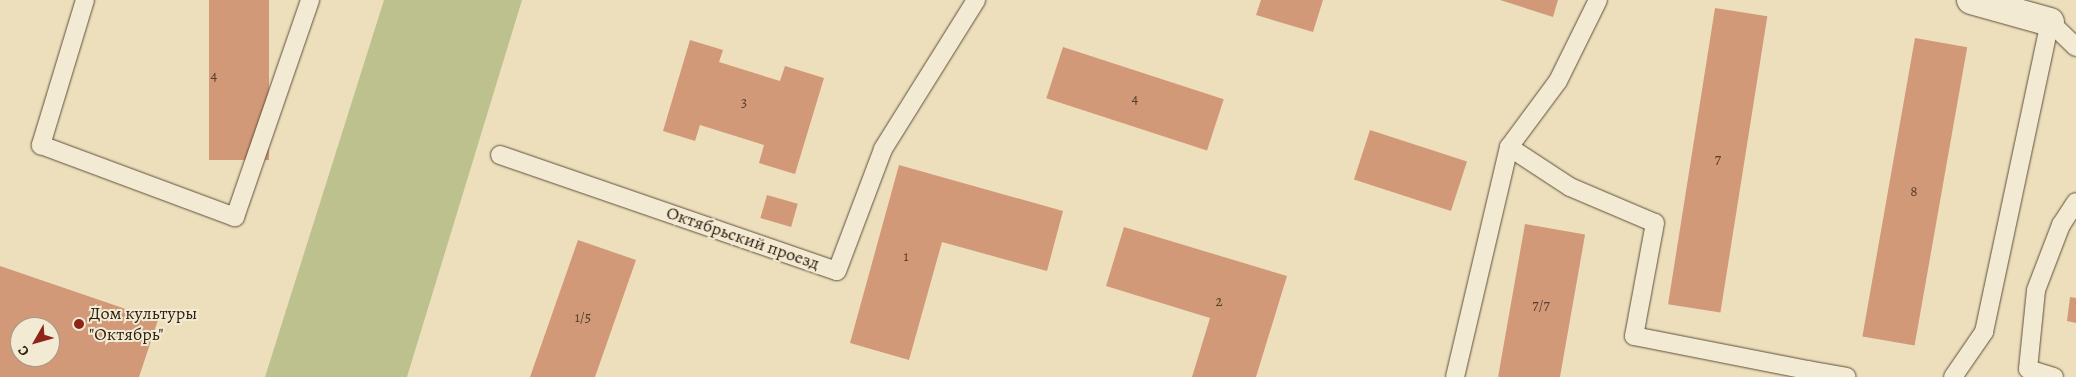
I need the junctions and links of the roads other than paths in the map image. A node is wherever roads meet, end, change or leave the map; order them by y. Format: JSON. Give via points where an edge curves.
{"nodes":[{"id":1,"x":85,"y":0,"type":"edge"},
{"id":2,"x":310,"y":0,"type":"edge"},
{"id":3,"x":976,"y":0,"type":"edge"},
{"id":4,"x":1598,"y":0,"type":"edge"},
{"id":5,"x":1971,"y":0,"type":"edge"},
{"id":6,"x":2050,"y":22,"type":"junction"},
{"id":7,"x":2076,"y":47,"type":"edge"},
{"id":8,"x":1509,"y":147,"type":"junction"},
{"id":9,"x":500,"y":155,"type":"dead end"},
{"id":10,"x":2076,"y":202,"type":"edge"},
{"id":11,"x":1808,"y":373,"type":"edge"},
{"id":12,"x":1455,"y":377,"type":"edge"},
{"id":13,"x":1846,"y":377,"type":"edge"},
{"id":14,"x":1953,"y":377,"type":"edge"},
{"id":15,"x":2054,"y":377,"type":"edge"}],
"edges":[{"from":1,"to":2,"type":"lane","via":[[40,145],[235,216]]},
{"from":3,"to":9,"type":"lane","name":"Октябрьский проезд","via":[[883,149],[837,271]]},
{"from":4,"to":8,"type":"lane","via":[[1558,82]]},
{"from":5,"to":6,"type":"street"},
{"from":6,"to":7,"type":"lane"},
{"from":6,"to":14,"type":"lane","via":[[1984,332]]},
{"from":8,"to":11,"type":"lane","via":[[1570,187],[1655,223],[1634,336]]},
{"from":8,"to":12,"type":"lane"},
{"from":10,"to":15,"type":"lane","via":[[2061,225],[2036,290],[2028,369]]},
{"from":11,"to":13,"type":"lane"}]}
